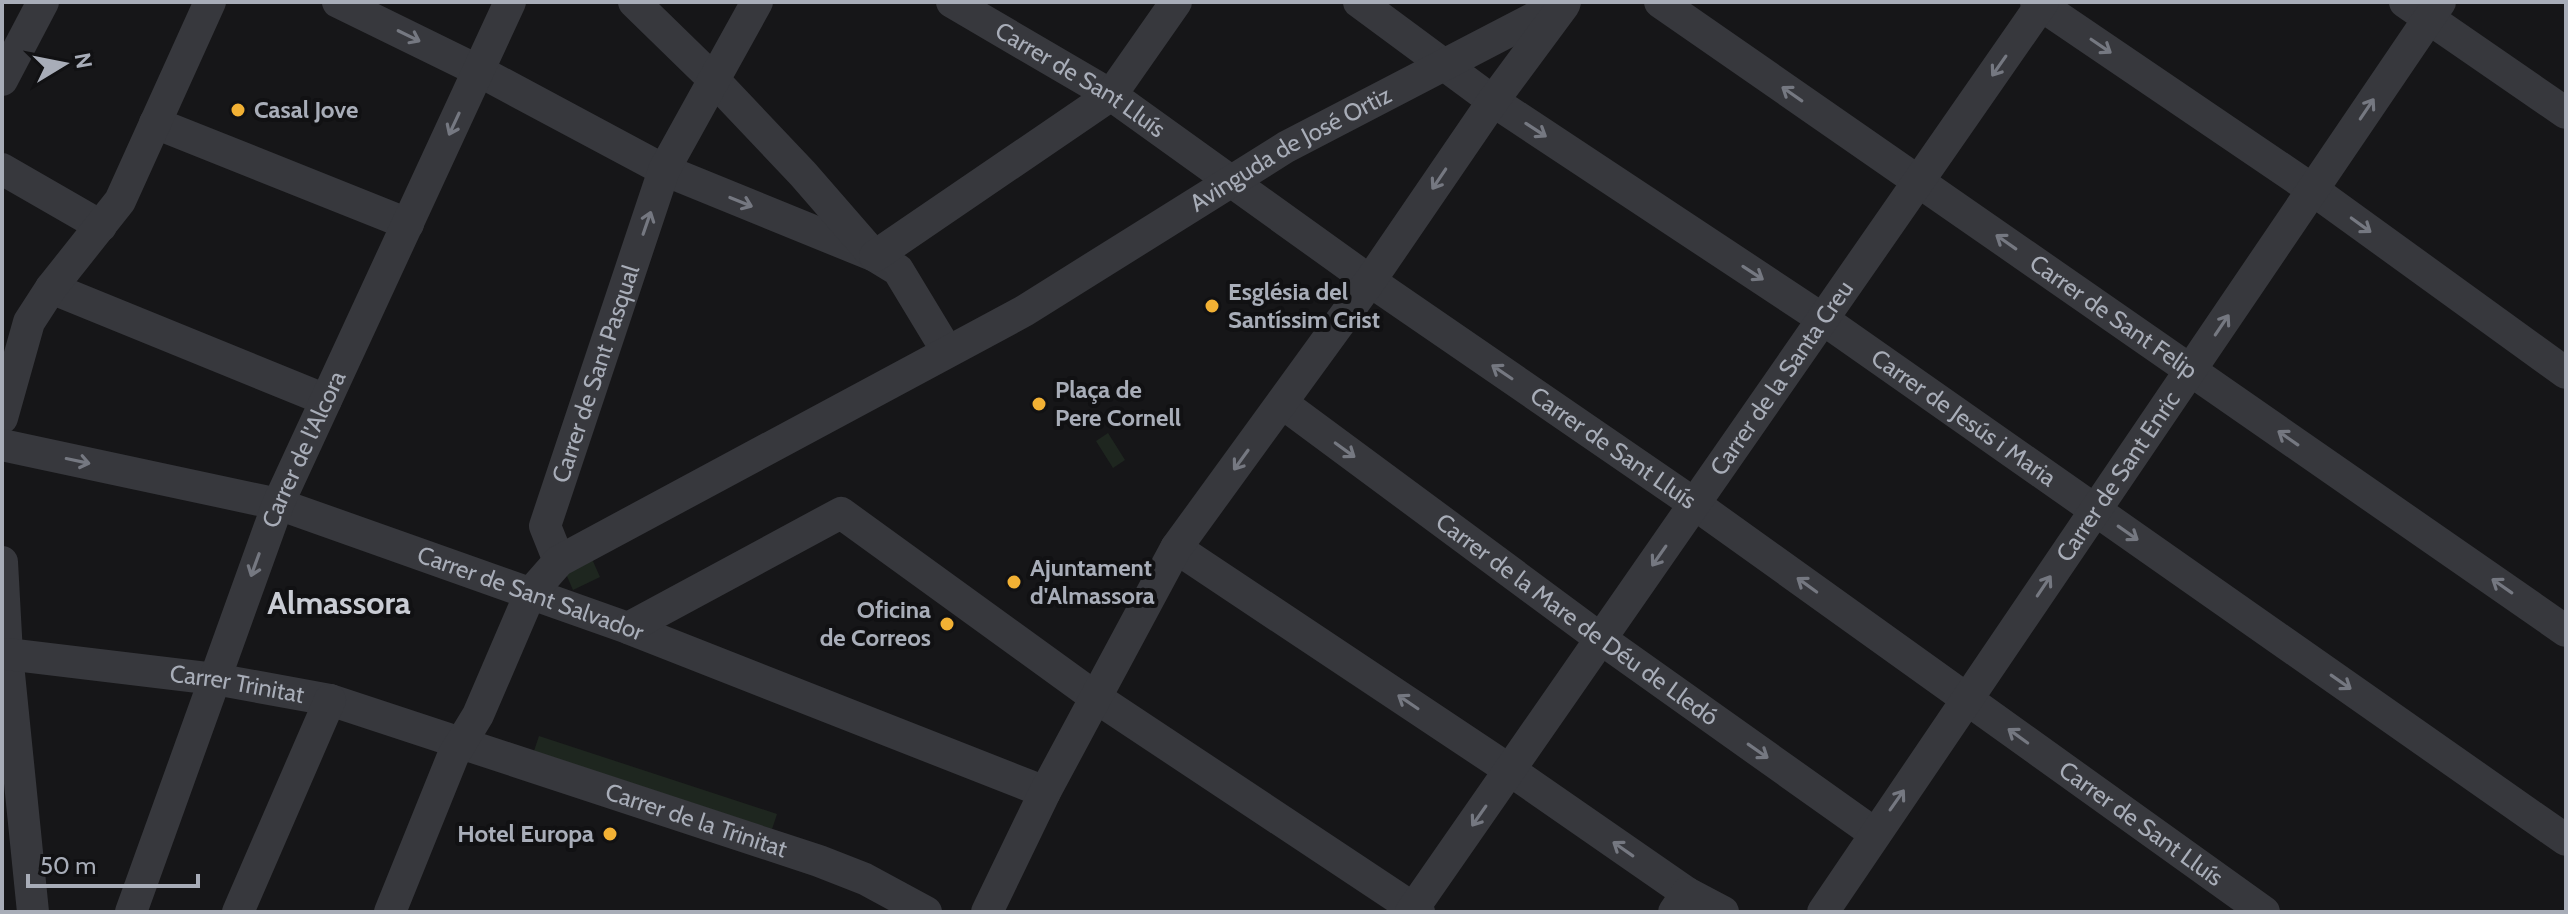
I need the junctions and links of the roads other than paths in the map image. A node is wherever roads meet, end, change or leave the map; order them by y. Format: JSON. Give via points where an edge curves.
{"nodes":[{"id":1,"x":43,"y":2,"type":"edge"},
{"id":2,"x":210,"y":2,"type":"edge"},
{"id":3,"x":338,"y":2,"type":"edge"},
{"id":4,"x":510,"y":2,"type":"edge"},
{"id":5,"x":634,"y":2,"type":"edge"},
{"id":6,"x":757,"y":2,"type":"edge"},
{"id":7,"x":952,"y":2,"type":"edge"},
{"id":8,"x":1176,"y":2,"type":"edge"},
{"id":9,"x":1359,"y":2,"type":"edge"},
{"id":10,"x":1566,"y":2,"type":"edge"},
{"id":11,"x":1660,"y":2,"type":"edge"},
{"id":12,"x":2040,"y":3,"type":"edge"},
{"id":13,"x":2425,"y":7,"type":"edge"},
{"id":14,"x":1443,"y":66,"type":"junction"},
{"id":15,"x":479,"y":71,"type":"junction"},
{"id":16,"x":713,"y":79,"type":"junction"},
{"id":17,"x":2,"y":80,"type":"edge"},
{"id":18,"x":1111,"y":95,"type":"junction"},
{"id":19,"x":1493,"y":101,"type":"junction"},
{"id":20,"x":2566,"y":113,"type":"edge"},
{"id":21,"x":155,"y":123,"type":"junction"},
{"id":22,"x":2,"y":169,"type":"edge"},
{"id":23,"x":664,"y":170,"type":"junction"},
{"id":24,"x":1230,"y":181,"type":"junction"},
{"id":25,"x":1919,"y":182,"type":"junction"},
{"id":26,"x":2313,"y":190,"type":"junction"},
{"id":27,"x":408,"y":224,"type":"junction"},
{"id":28,"x":101,"y":226,"type":"junction"},
{"id":29,"x":875,"y":256,"type":"junction"},
{"id":30,"x":1370,"y":281,"type":"junction"},
{"id":31,"x":51,"y":288,"type":"junction"},
{"id":32,"x":1824,"y":320,"type":"junction"},
{"id":33,"x":12,"y":332,"type":"edge"},
{"id":34,"x":942,"y":354,"type":"junction"},
{"id":35,"x":2191,"y":370,"type":"junction"},
{"id":36,"x":2566,"y":373,"type":"edge"},
{"id":37,"x":326,"y":400,"type":"junction"},
{"id":38,"x":1282,"y":403,"type":"junction"},
{"id":39,"x":2,"y":418,"type":"edge"},
{"id":40,"x":2,"y":445,"type":"edge"},
{"id":41,"x":278,"y":504,"type":"junction"},
{"id":42,"x":1696,"y":505,"type":"junction"},
{"id":43,"x":2096,"y":510,"type":"junction"},
{"id":44,"x":1176,"y":548,"type":"junction"},
{"id":45,"x":559,"y":561,"type":"junction"},
{"id":46,"x":2,"y":562,"type":"edge"},
{"id":47,"x":530,"y":594,"type":"junction"},
{"id":48,"x":628,"y":628,"type":"junction"},
{"id":49,"x":2566,"y":631,"type":"edge"},
{"id":50,"x":1601,"y":639,"type":"junction"},
{"id":51,"x":4,"y":656,"type":"edge"},
{"id":52,"x":215,"y":679,"type":"junction"},
{"id":53,"x":1095,"y":697,"type":"junction"},
{"id":54,"x":330,"y":700,"type":"junction"},
{"id":55,"x":1968,"y":700,"type":"junction"},
{"id":56,"x":461,"y":742,"type":"junction"},
{"id":57,"x":1511,"y":771,"type":"junction"},
{"id":58,"x":1045,"y":792,"type":"junction"},
{"id":59,"x":1874,"y":833,"type":"junction"},
{"id":60,"x":2566,"y":840,"type":"edge"},
{"id":61,"x":1681,"y":903,"type":"edge"},
{"id":62,"x":1415,"y":911,"type":"edge"},
{"id":63,"x":33,"y":912,"type":"edge"},
{"id":64,"x":131,"y":912,"type":"edge"},
{"id":65,"x":238,"y":912,"type":"edge"},
{"id":66,"x":390,"y":912,"type":"edge"},
{"id":67,"x":926,"y":912,"type":"edge"},
{"id":68,"x":987,"y":912,"type":"edge"},
{"id":69,"x":1723,"y":912,"type":"edge"},
{"id":70,"x":1823,"y":912,"type":"edge"},
{"id":71,"x":2264,"y":912,"type":"edge"}],
"edges":[{"from":1,"to":17,"type":"street"},
{"from":2,"to":21,"type":"street"},
{"from":3,"to":15,"type":"street","one_way":true},
{"from":4,"to":15,"type":"street","name":"Carrer de l'Alcora"},
{"from":5,"to":16,"type":"street"},
{"from":6,"to":16,"type":"street","name":"Carrer de Sant Pasqual"},
{"from":7,"to":18,"type":"street","name":"Carrer de Sant Lluís"},
{"from":8,"to":18,"type":"street"},
{"from":9,"to":14,"type":"street","name":"Carrer de Jesús i Maria"},
{"from":10,"to":14,"type":"street","name":"Avinguda de José Ortiz"},
{"from":10,"to":19,"type":"street"},
{"from":25,"to":11,"type":"street","name":"Carrer de Sant Felip","one_way":true},
{"from":12,"to":25,"type":"street","name":"Carrer de la Santa Creu","one_way":true},
{"from":12,"to":26,"type":"street","one_way":true},
{"from":13,"to":20,"type":"street"},
{"from":26,"to":13,"type":"street","name":"Carrer de Sant Enric","one_way":true},
{"from":14,"to":19,"type":"street","name":"Carrer de Jesús i Maria"},
{"from":14,"to":24,"type":"street","name":"Avinguda de José Ortiz"},
{"from":15,"to":23,"type":"street"},
{"from":15,"to":27,"type":"street","name":"Carrer de l'Alcora","one_way":true},
{"from":16,"to":23,"type":"street","name":"Carrer de Sant Pasqual"},
{"from":16,"to":29,"type":"street"},
{"from":18,"to":24,"type":"street","name":"Carrer de Sant Lluís"},
{"from":18,"to":29,"type":"street"},
{"from":19,"to":30,"type":"street","one_way":true},
{"from":19,"to":32,"type":"street","name":"Carrer de Jesús i Maria","one_way":true},
{"from":21,"to":27,"type":"street"},
{"from":21,"to":28,"type":"street","via":[[120,201]]},
{"from":22,"to":28,"type":"street"},
{"from":23,"to":29,"type":"street","one_way":true},
{"from":45,"to":23,"type":"street","name":"Carrer de Sant Pasqual","one_way":true,"via":[[545,526]]},
{"from":24,"to":30,"type":"street","name":"Carrer de Sant Lluís"},
{"from":24,"to":34,"type":"street","name":"Avinguda de José Ortiz","via":[[1024,311]]},
{"from":25,"to":32,"type":"street","name":"Carrer de la Santa Creu"},
{"from":35,"to":25,"type":"street","name":"Carrer de Sant Felip","one_way":true},
{"from":35,"to":26,"type":"street","name":"Carrer de Sant Enric","one_way":true},
{"from":26,"to":36,"type":"street","one_way":true},
{"from":27,"to":37,"type":"street","name":"Carrer de l'Alcora"},
{"from":28,"to":31,"type":"street"},
{"from":29,"to":34,"type":"street","via":[[898,270]]},
{"from":30,"to":38,"type":"street"},
{"from":42,"to":30,"type":"street","name":"Carrer de Sant Lluís","one_way":true},
{"from":31,"to":33,"type":"street","via":[[29,322]]},
{"from":31,"to":37,"type":"street"},
{"from":32,"to":42,"type":"street","name":"Carrer de la Santa Creu"},
{"from":32,"to":43,"type":"street","name":"Carrer de Jesús i Maria"},
{"from":33,"to":39,"type":"street"},
{"from":34,"to":45,"type":"street"},
{"from":35,"to":43,"type":"street","name":"Carrer de Sant Enric"},
{"from":49,"to":35,"type":"street","name":"Carrer de Sant Felip","one_way":true},
{"from":37,"to":41,"type":"street","name":"Carrer de l'Alcora"},
{"from":38,"to":44,"type":"street","one_way":true},
{"from":38,"to":50,"type":"street","name":"Carrer de la Mare de Déu de Lledó","one_way":true},
{"from":40,"to":41,"type":"street","name":"Carrer de Sant Salvador","one_way":true},
{"from":41,"to":47,"type":"street","name":"Carrer de Sant Salvador"},
{"from":41,"to":52,"type":"street","name":"Carrer de l'Alcora","one_way":true},
{"from":42,"to":50,"type":"street","name":"Carrer de la Santa Creu","one_way":true},
{"from":55,"to":42,"type":"street","name":"Carrer de Sant Lluís","one_way":true},
{"from":55,"to":43,"type":"street","name":"Carrer de Sant Enric","one_way":true},
{"from":43,"to":60,"type":"street","name":"Carrer de Jesús i Maria","one_way":true},
{"from":44,"to":53,"type":"street"},
{"from":57,"to":44,"type":"street","one_way":true},
{"from":45,"to":47,"type":"street"},
{"from":46,"to":51,"type":"street"},
{"from":47,"to":48,"type":"street","name":"Carrer de Sant Salvador"},
{"from":47,"to":56,"type":"street"},
{"from":48,"to":53,"type":"street","via":[[841,513]]},
{"from":48,"to":58,"type":"street","name":"Carrer de Sant Salvador"},
{"from":50,"to":57,"type":"street","name":"Carrer de la Santa Creu"},
{"from":50,"to":59,"type":"street","name":"Carrer de la Mare de Déu de Lledó","one_way":true},
{"from":51,"to":52,"type":"street","name":"Carrer Trinitat"},
{"from":51,"to":63,"type":"street"},
{"from":52,"to":54,"type":"street","name":"Carrer Trinitat"},
{"from":52,"to":64,"type":"street","name":"Carrer de l'Alcora"},
{"from":53,"to":58,"type":"street"},
{"from":53,"to":62,"type":"street"},
{"from":54,"to":56,"type":"street","name":"Carrer Trinitat"},
{"from":54,"to":65,"type":"street"},
{"from":59,"to":55,"type":"street","name":"Carrer de Sant Enric","one_way":true},
{"from":71,"to":55,"type":"street","name":"Carrer de Sant Lluís","one_way":true},
{"from":56,"to":66,"type":"street"},
{"from":56,"to":67,"type":"street","name":"Carrer de la Trinitat","via":[[819,861]]},
{"from":61,"to":57,"type":"street","one_way":true},
{"from":57,"to":62,"type":"street","name":"Carrer de la Santa Creu","one_way":true},
{"from":58,"to":68,"type":"street"},
{"from":59,"to":70,"type":"street","name":"Carrer de Sant Enric"},
{"from":61,"to":69,"type":"street"}]}
